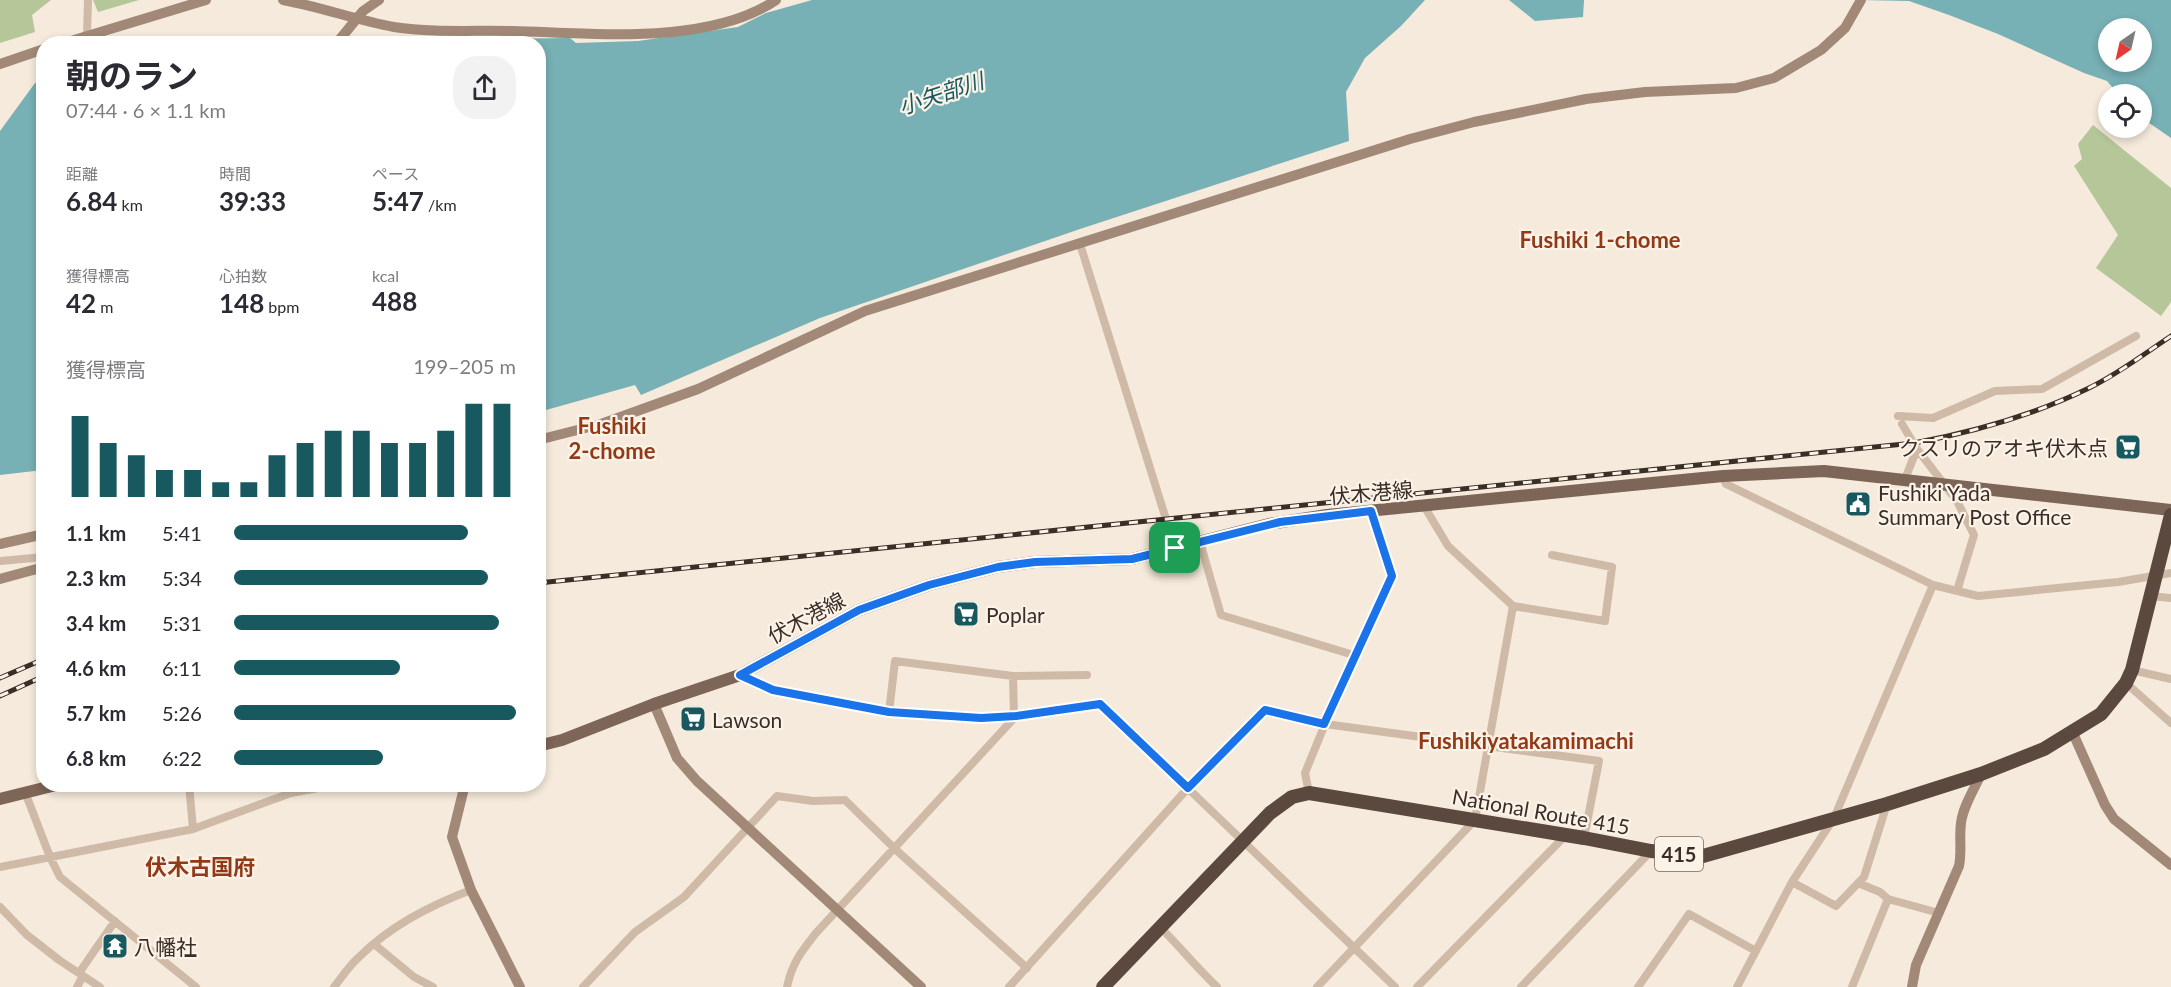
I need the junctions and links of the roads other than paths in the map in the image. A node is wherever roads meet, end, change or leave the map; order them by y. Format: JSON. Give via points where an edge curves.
{"nodes":[{"id":1,"x":88,"y":0,"type":"edge"},
{"id":2,"x":206,"y":0,"type":"edge"},
{"id":3,"x":283,"y":0,"type":"edge"},
{"id":4,"x":379,"y":0,"type":"edge"},
{"id":5,"x":776,"y":0,"type":"edge"},
{"id":6,"x":1861,"y":0,"type":"edge"},
{"id":7,"x":87,"y":34,"type":"junction"},
{"id":8,"x":82,"y":36,"type":"edge"},
{"id":9,"x":342,"y":36,"type":"edge"},
{"id":10,"x":36,"y":52,"type":"edge"},
{"id":11,"x":0,"y":64,"type":"edge"},
{"id":12,"x":1080,"y":244,"type":"junction"},
{"id":13,"x":2136,"y":336,"type":"dead end"},
{"id":14,"x":1898,"y":416,"type":"dead end"},
{"id":15,"x":1902,"y":423,"type":"dead end"},
{"id":16,"x":546,"y":438,"type":"edge"},
{"id":17,"x":1917,"y":449,"type":"junction"},
{"id":18,"x":1723,"y":476,"type":"junction"},
{"id":19,"x":1905,"y":479,"type":"junction"},
{"id":20,"x":1947,"y":485,"type":"junction"},
{"id":21,"x":1424,"y":506,"type":"junction"},
{"id":22,"x":2171,"y":510,"type":"edge"},
{"id":23,"x":1371,"y":511,"type":"junction"},
{"id":24,"x":2171,"y":515,"type":"edge"},
{"id":25,"x":36,"y":536,"type":"edge"},
{"id":26,"x":1200,"y":542,"type":"junction"},
{"id":27,"x":0,"y":544,"type":"edge"},
{"id":28,"x":1175,"y":548,"type":"junction"},
{"id":29,"x":1551,"y":555,"type":"dead end"},
{"id":30,"x":36,"y":558,"type":"edge"},
{"id":31,"x":0,"y":561,"type":"edge"},
{"id":32,"x":36,"y":569,"type":"edge"},
{"id":33,"x":2171,"y":573,"type":"edge"},
{"id":34,"x":2156,"y":575,"type":"junction"},
{"id":35,"x":0,"y":579,"type":"edge"},
{"id":36,"x":1933,"y":585,"type":"junction"},
{"id":37,"x":1957,"y":591,"type":"junction"},
{"id":38,"x":2150,"y":596,"type":"junction"},
{"id":39,"x":2171,"y":598,"type":"edge"},
{"id":40,"x":1512,"y":606,"type":"junction"},
{"id":41,"x":1357,"y":656,"type":"junction"},
{"id":42,"x":740,"y":675,"type":"junction"},
{"id":43,"x":1088,"y":675,"type":"dead end"},
{"id":44,"x":1013,"y":676,"type":"junction"},
{"id":45,"x":2129,"y":676,"type":"junction"},
{"id":46,"x":2171,"y":679,"type":"edge"},
{"id":47,"x":654,"y":704,"type":"junction"},
{"id":48,"x":889,"y":712,"type":"junction"},
{"id":49,"x":1015,"y":716,"type":"junction"},
{"id":50,"x":2171,"y":723,"type":"edge"},
{"id":51,"x":1324,"y":724,"type":"junction"},
{"id":52,"x":2072,"y":731,"type":"junction"},
{"id":53,"x":546,"y":744,"type":"edge"},
{"id":54,"x":1489,"y":747,"type":"junction"},
{"id":55,"x":1981,"y":774,"type":"junction"},
{"id":56,"x":1188,"y":788,"type":"junction"},
{"id":57,"x":36,"y":789,"type":"edge"},
{"id":58,"x":25,"y":792,"type":"junction"},
{"id":59,"x":190,"y":792,"type":"edge"},
{"id":60,"x":296,"y":792,"type":"edge"},
{"id":61,"x":463,"y":792,"type":"edge"},
{"id":62,"x":1309,"y":793,"type":"junction"},
{"id":63,"x":0,"y":798,"type":"edge"},
{"id":64,"x":1887,"y":804,"type":"junction"},
{"id":65,"x":1834,"y":818,"type":"junction"},
{"id":66,"x":1475,"y":820,"type":"junction"},
{"id":67,"x":748,"y":827,"type":"junction"},
{"id":68,"x":193,"y":829,"type":"junction"},
{"id":69,"x":1565,"y":836,"type":"junction"},
{"id":70,"x":1584,"y":838,"type":"junction"},
{"id":71,"x":1244,"y":842,"type":"junction"},
{"id":72,"x":895,"y":849,"type":"junction"},
{"id":73,"x":1651,"y":851,"type":"junction"},
{"id":74,"x":50,"y":856,"type":"junction"},
{"id":75,"x":2171,"y":865,"type":"edge"},
{"id":76,"x":0,"y":867,"type":"edge"},
{"id":77,"x":1792,"y":882,"type":"junction"},
{"id":78,"x":1858,"y":883,"type":"junction"},
{"id":79,"x":471,"y":890,"type":"junction"},
{"id":80,"x":1888,"y":899,"type":"junction"},
{"id":81,"x":0,"y":907,"type":"edge"},
{"id":82,"x":838,"y":910,"type":"junction"},
{"id":83,"x":1939,"y":914,"type":"junction"},
{"id":84,"x":115,"y":921,"type":"junction"},
{"id":85,"x":1159,"y":929,"type":"junction"},
{"id":86,"x":374,"y":944,"type":"junction"},
{"id":87,"x":1354,"y":948,"type":"junction"},
{"id":88,"x":1756,"y":951,"type":"junction"},
{"id":89,"x":1027,"y":968,"type":"junction"},
{"id":90,"x":81,"y":974,"type":"junction"},
{"id":91,"x":77,"y":987,"type":"edge"},
{"id":92,"x":99,"y":987,"type":"edge"},
{"id":93,"x":196,"y":987,"type":"edge"},
{"id":94,"x":334,"y":987,"type":"edge"},
{"id":95,"x":434,"y":987,"type":"edge"},
{"id":96,"x":520,"y":987,"type":"edge"},
{"id":97,"x":584,"y":987,"type":"edge"},
{"id":98,"x":787,"y":987,"type":"edge"},
{"id":99,"x":921,"y":987,"type":"edge"},
{"id":100,"x":1009,"y":987,"type":"edge"},
{"id":101,"x":1103,"y":987,"type":"edge"},
{"id":102,"x":1216,"y":987,"type":"edge"},
{"id":103,"x":1317,"y":987,"type":"edge"},
{"id":104,"x":1395,"y":987,"type":"edge"},
{"id":105,"x":1417,"y":987,"type":"edge"},
{"id":106,"x":1521,"y":987,"type":"edge"},
{"id":107,"x":1638,"y":987,"type":"edge"},
{"id":108,"x":1737,"y":987,"type":"edge"},
{"id":109,"x":1852,"y":987,"type":"edge"},
{"id":110,"x":1912,"y":987,"type":"edge"}],
"edges":[{"from":1,"to":7,"type":"street"},
{"from":2,"to":7,"type":"street"},
{"from":3,"to":5,"type":"street","via":[[418,29],[629,34],[728,21]]},
{"from":4,"to":9,"type":"street","bridge":true,"via":[[363,10]]},
{"from":6,"to":12,"type":"street","via":[[1845,28],[1821,50],[1774,78],[1736,87],[1586,99],[1474,122]]},
{"from":7,"to":8,"type":"street"},
{"from":10,"to":11,"type":"street"},
{"from":12,"to":16,"type":"street","via":[[866,311],[698,389],[601,424]]},
{"from":12,"to":28,"type":"street"},
{"from":13,"to":14,"type":"street","via":[[2042,389],[1995,391],[1933,418]]},
{"from":15,"to":17,"type":"street"},
{"from":17,"to":19,"type":"street"},
{"from":17,"to":20,"type":"street"},
{"from":18,"to":19,"type":"main road","name":"伏木港線","via":[[1824,471]]},
{"from":18,"to":21,"type":"main road","name":"伏木港線"},
{"from":18,"to":36,"type":"street","via":[[1726,484]]},
{"from":19,"to":20,"type":"main road","name":"伏木港線"},
{"from":20,"to":22,"type":"main road","name":"伏木港線"},
{"from":20,"to":37,"type":"street","via":[[1974,535]]},
{"from":21,"to":23,"type":"main road","name":"伏木港線"},
{"from":21,"to":40,"type":"street","via":[[1448,546]]},
{"from":23,"to":26,"type":"main road","name":"伏木港線","via":[[1280,522]]},
{"from":23,"to":41,"type":"street","via":[[1392,576]]},
{"from":24,"to":34,"type":"highway","name":"National Route 415","number":"415"},
{"from":25,"to":27,"type":"street"},
{"from":26,"to":28,"type":"main road","name":"伏木港線"},
{"from":26,"to":41,"type":"street","via":[[1221,615]]},
{"from":28,"to":42,"type":"main road","name":"伏木港線","via":[[1132,559],[998,567],[929,585],[859,610]]},
{"from":29,"to":40,"type":"street","via":[[1612,567],[1605,621]]},
{"from":30,"to":31,"type":"street"},
{"from":32,"to":35,"type":"street"},
{"from":33,"to":34,"type":"street"},
{"from":34,"to":37,"type":"street","via":[[1978,596]]},
{"from":34,"to":38,"type":"highway","name":"National Route 415","number":"415"},
{"from":36,"to":37,"type":"street"},
{"from":36,"to":65,"type":"street"},
{"from":38,"to":39,"type":"street"},
{"from":38,"to":45,"type":"highway","name":"National Route 415","number":"415"},
{"from":40,"to":54,"type":"street"},
{"from":41,"to":51,"type":"street"},
{"from":42,"to":47,"type":"main road","name":"伏木港線"},
{"from":42,"to":48,"type":"street","via":[[773,690]]},
{"from":43,"to":44,"type":"street"},
{"from":44,"to":48,"type":"street","via":[[896,661]]},
{"from":44,"to":49,"type":"street"},
{"from":45,"to":46,"type":"street"},
{"from":45,"to":50,"type":"street"},
{"from":45,"to":52,"type":"highway","name":"National Route 415","number":"415","via":[[2101,714]]},
{"from":47,"to":53,"type":"main road","name":"伏木港線"},
{"from":47,"to":67,"type":"street","via":[[677,758]]},
{"from":48,"to":49,"type":"street","via":[[981,718]]},
{"from":49,"to":56,"type":"street","via":[[1100,704]]},
{"from":49,"to":72,"type":"street"},
{"from":51,"to":54,"type":"street"},
{"from":51,"to":56,"type":"street","via":[[1265,710]]},
{"from":51,"to":62,"type":"street","via":[[1305,773]]},
{"from":52,"to":55,"type":"highway","name":"National Route 415","number":"415","via":[[2044,749]]},
{"from":52,"to":75,"type":"street","via":[[2114,819]]},
{"from":54,"to":66,"type":"street"},
{"from":54,"to":70,"type":"street","via":[[1599,761]]},
{"from":55,"to":64,"type":"highway","name":"National Route 415","number":"415"},
{"from":55,"to":83,"type":"street","via":[[1964,808],[1959,866]]},
{"from":56,"to":71,"type":"street"},
{"from":56,"to":89,"type":"street"},
{"from":57,"to":58,"type":"main road"},
{"from":58,"to":63,"type":"main road"},
{"from":58,"to":74,"type":"street"},
{"from":59,"to":68,"type":"street"},
{"from":60,"to":68,"type":"street"},
{"from":61,"to":79,"type":"street","via":[[452,837]]},
{"from":62,"to":66,"type":"highway","name":"National Route 415","number":"415"},
{"from":62,"to":71,"type":"highway","via":[[1292,796]]},
{"from":64,"to":65,"type":"highway","name":"National Route 415","number":"415"},
{"from":64,"to":78,"type":"street","via":[[1864,877]]},
{"from":65,"to":73,"type":"highway","name":"National Route 415","number":"415","via":[[1702,856]]},
{"from":65,"to":77,"type":"street"},
{"from":66,"to":69,"type":"highway","name":"National Route 415","number":"415"},
{"from":66,"to":87,"type":"street"},
{"from":67,"to":72,"type":"street","via":[[777,796],[845,800]]},
{"from":67,"to":82,"type":"street"},
{"from":67,"to":97,"type":"street","via":[[684,897],[635,932]]},
{"from":68,"to":74,"type":"street"},
{"from":69,"to":70,"type":"highway","name":"National Route 415","number":"415"},
{"from":69,"to":105,"type":"street"},
{"from":70,"to":73,"type":"highway","name":"National Route 415","number":"415"},
{"from":71,"to":85,"type":"highway"},
{"from":71,"to":87,"type":"street"},
{"from":72,"to":82,"type":"street"},
{"from":72,"to":89,"type":"street"},
{"from":73,"to":106,"type":"street"},
{"from":74,"to":76,"type":"street"},
{"from":74,"to":84,"type":"street","via":[[60,877]]},
{"from":77,"to":78,"type":"street","via":[[1836,906]]},
{"from":77,"to":88,"type":"street"},
{"from":78,"to":80,"type":"street"},
{"from":79,"to":86,"type":"street","via":[[435,904]]},
{"from":79,"to":96,"type":"street"},
{"from":80,"to":83,"type":"street"},
{"from":80,"to":109,"type":"street"},
{"from":81,"to":90,"type":"street","via":[[27,935]]},
{"from":82,"to":98,"type":"street","via":[[798,957]]},
{"from":82,"to":99,"type":"street"},
{"from":83,"to":110,"type":"street","via":[[1916,965]]},
{"from":84,"to":90,"type":"street"},
{"from":84,"to":93,"type":"street"},
{"from":85,"to":101,"type":"highway"},
{"from":85,"to":102,"type":"street"},
{"from":86,"to":94,"type":"street"},
{"from":86,"to":95,"type":"street","via":[[414,977]]},
{"from":87,"to":103,"type":"street"},
{"from":87,"to":104,"type":"street"},
{"from":88,"to":107,"type":"street","via":[[1689,914]]},
{"from":88,"to":108,"type":"street"},
{"from":89,"to":100,"type":"street"},
{"from":90,"to":91,"type":"street"},
{"from":90,"to":92,"type":"street"}]}
